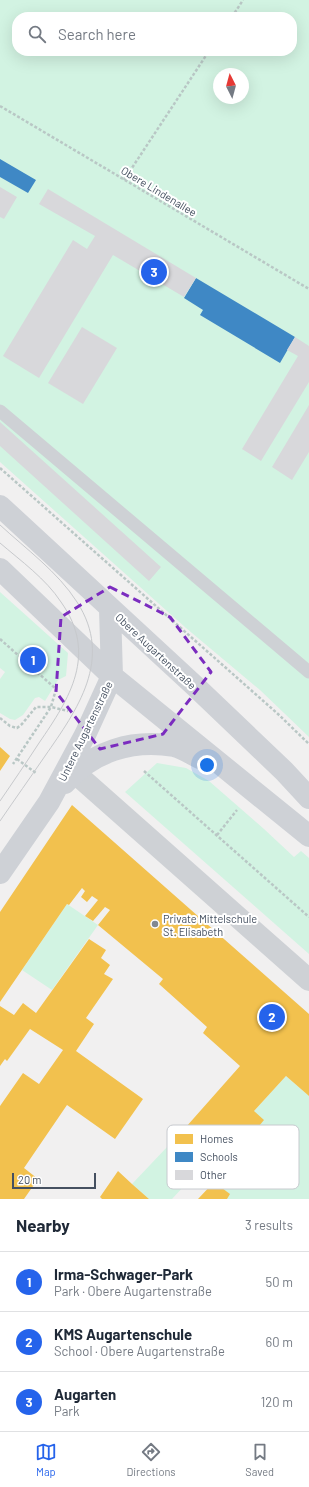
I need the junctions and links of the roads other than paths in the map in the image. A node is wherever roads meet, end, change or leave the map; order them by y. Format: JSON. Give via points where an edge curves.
{"nodes":[{"id":1,"x":0,"y":411,"type":"edge"},
{"id":2,"x":0,"y":506,"type":"edge"},
{"id":3,"x":0,"y":569,"type":"edge"},
{"id":4,"x":110,"y":609,"type":"junction"},
{"id":5,"x":309,"y":672,"type":"edge"},
{"id":6,"x":112,"y":676,"type":"junction"},
{"id":7,"x":74,"y":772,"type":"junction"},
{"id":8,"x":235,"y":775,"type":"junction"},
{"id":9,"x":52,"y":796,"type":"junction"},
{"id":10,"x":309,"y":798,"type":"edge"},
{"id":11,"x":309,"y":836,"type":"edge"},
{"id":12,"x":0,"y":873,"type":"edge"},
{"id":13,"x":309,"y":980,"type":"edge"}],
"edges":[{"from":1,"to":5,"type":"lane"},
{"from":2,"to":4,"type":"street","name":"Obere Augartenstraße"},
{"from":3,"to":6,"type":"street"},
{"from":4,"to":6,"type":"street","name":"Untere Augartenstraße"},
{"from":4,"to":10,"type":"street","name":"Obere Augartenstraße","via":[[284,771]]},
{"from":6,"to":8,"type":"street"},
{"from":6,"to":9,"type":"street","name":"Untere Augartenstraße","via":[[85,735]]},
{"from":7,"to":8,"type":"street","name":"Untere Augartenstraße","via":[[110,750],[142,744],[175,746]]},
{"from":7,"to":9,"type":"street","name":"Untere Augartenstraße"},
{"from":7,"to":13,"type":"street"},
{"from":8,"to":11,"type":"street"},
{"from":9,"to":12,"type":"street","name":"Untere Augartenstraße"}]}
